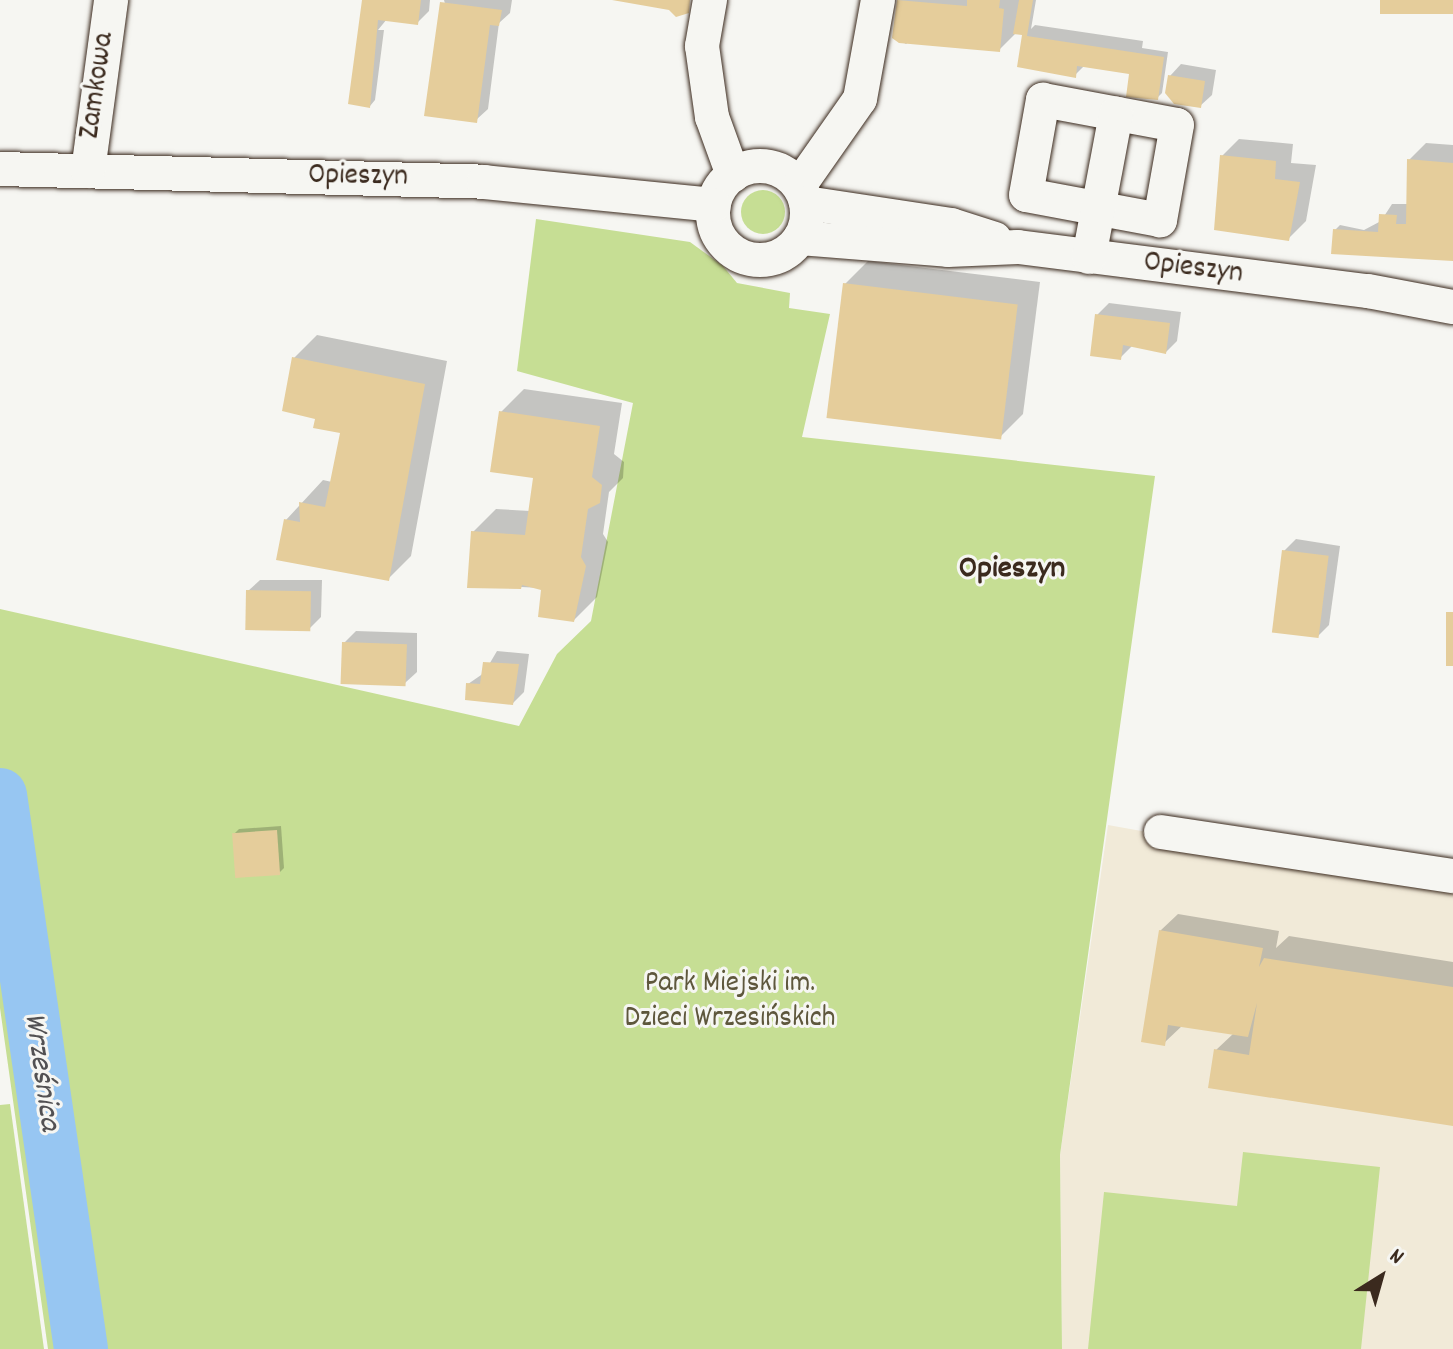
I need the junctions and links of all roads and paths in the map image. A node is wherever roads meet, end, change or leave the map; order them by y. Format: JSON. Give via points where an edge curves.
{"nodes":[{"id":1,"x":111,"y":0,"type":"edge"},
{"id":2,"x":710,"y":0,"type":"edge"},
{"id":3,"x":878,"y":0,"type":"edge"},
{"id":4,"x":1116,"y":114,"type":"junction"},
{"id":5,"x":3,"y":169,"type":"edge"},
{"id":6,"x":88,"y":171,"type":"junction"},
{"id":7,"x":733,"y":175,"type":"junction"},
{"id":8,"x":802,"y":194,"type":"junction"},
{"id":9,"x":714,"y":205,"type":"junction"},
{"id":10,"x":1099,"y":208,"type":"junction"},
{"id":11,"x":800,"y":238,"type":"junction"},
{"id":12,"x":1018,"y":247,"type":"junction"},
{"id":13,"x":1089,"y":257,"type":"junction"},
{"id":14,"x":1453,"y":283,"type":"edge"},
{"id":15,"x":1368,"y":291,"type":"junction"},
{"id":16,"x":1453,"y":307,"type":"edge"},
{"id":17,"x":1161,"y":832,"type":"dead end"},
{"id":18,"x":1453,"y":876,"type":"edge"}],
"edges":[{"from":1,"to":6,"type":"street","name":"Zamkowa"},
{"from":2,"to":7,"type":"street","via":[[702,46],[712,117]]},
{"from":3,"to":8,"type":"street","via":[[860,99]]},
{"from":4,"to":10,"type":"street"},
{"from":4,"to":10,"type":"street","via":[[1177,125],[1160,220]]},
{"from":4,"to":10,"type":"street","via":[[1043,100],[1026,195]]},
{"from":5,"to":6,"type":"street","name":"Opieszyn"},
{"from":6,"to":9,"type":"street","name":"Opieszyn","via":[[484,182]]},
{"from":7,"to":8,"type":"street","via":[[768,167]]},
{"from":7,"to":9,"type":"street"},
{"from":8,"to":11,"type":"street"},
{"from":8,"to":12,"type":"street","name":"Opieszyn","via":[[951,225]]},
{"from":9,"to":11,"type":"street","via":[[722,241],[744,257],[771,260]]},
{"from":10,"to":13,"type":"street"},
{"from":11,"to":12,"type":"street","name":"Opieszyn","via":[[948,250]]},
{"from":12,"to":13,"type":"street","name":"Opieszyn"},
{"from":13,"to":15,"type":"street","name":"Opieszyn"},
{"from":14,"to":15,"type":"street","name":"Opieszyn"},
{"from":15,"to":16,"type":"street","name":"Opieszyn"},
{"from":17,"to":18,"type":"street"}]}
